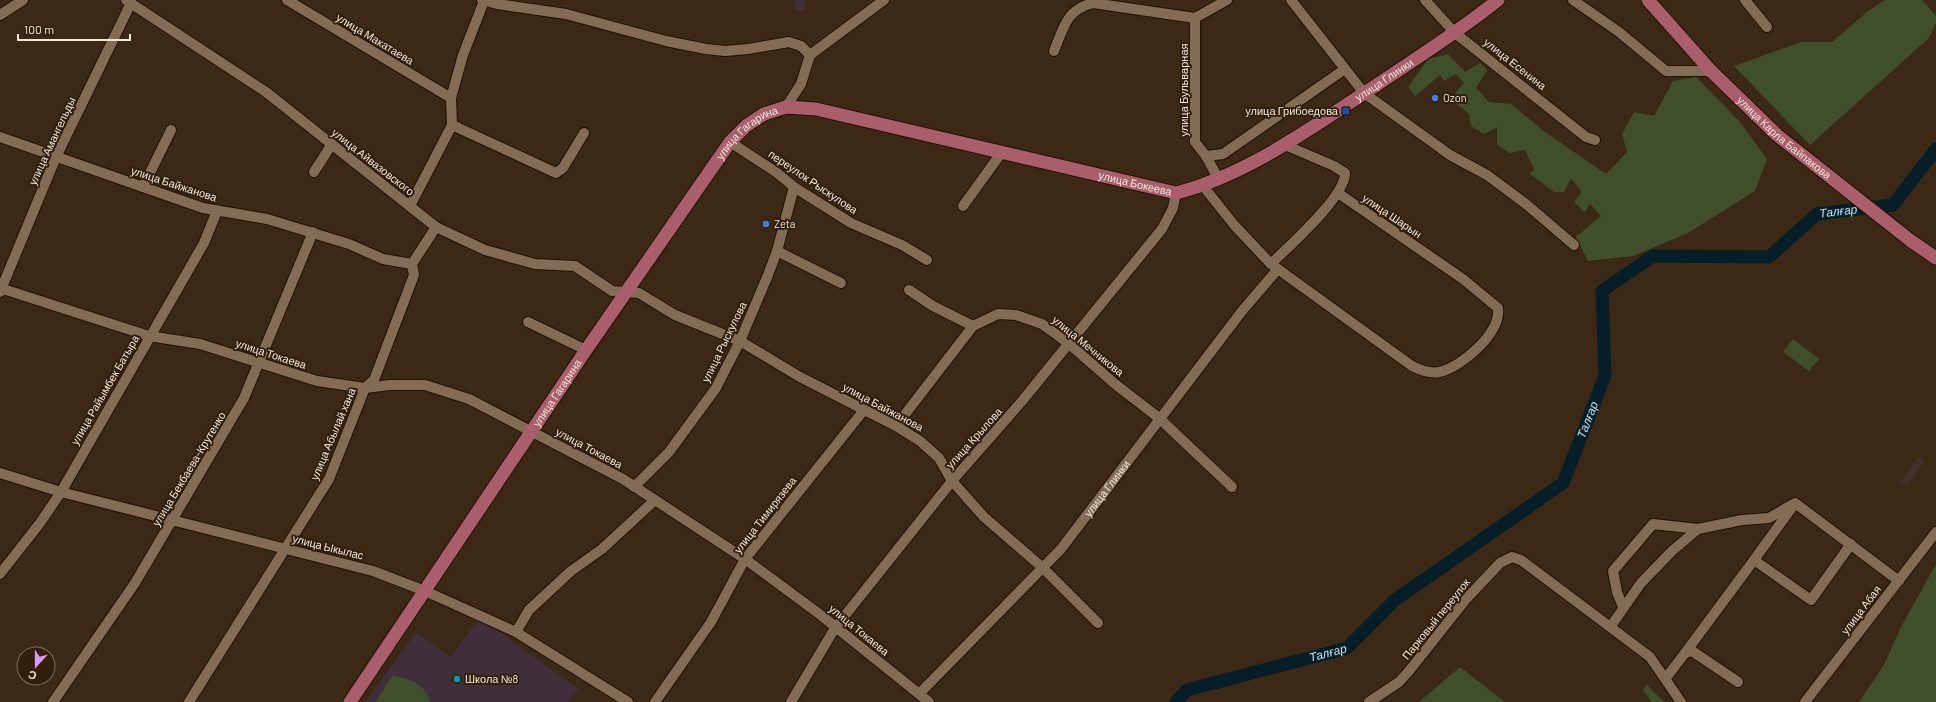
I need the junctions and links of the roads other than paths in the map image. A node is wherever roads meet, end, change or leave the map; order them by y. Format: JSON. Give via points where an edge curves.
{"nodes":[{"id":1,"x":23,"y":0,"type":"edge"},
{"id":2,"x":287,"y":0,"type":"edge"},
{"id":3,"x":884,"y":0,"type":"edge"},
{"id":4,"x":1227,"y":0,"type":"edge"},
{"id":5,"x":1291,"y":0,"type":"edge"},
{"id":6,"x":1425,"y":0,"type":"edge"},
{"id":7,"x":1573,"y":0,"type":"edge"},
{"id":8,"x":1648,"y":0,"type":"edge"},
{"id":9,"x":1745,"y":0,"type":"edge"},
{"id":10,"x":128,"y":1,"type":"edge"},
{"id":11,"x":483,"y":1,"type":"edge"},
{"id":12,"x":1093,"y":1,"type":"edge"},
{"id":13,"x":1494,"y":1,"type":"edge"},
{"id":14,"x":497,"y":2,"type":"edge"},
{"id":15,"x":0,"y":15,"type":"edge"},
{"id":16,"x":1195,"y":18,"type":"junction"},
{"id":17,"x":1767,"y":27,"type":"dead end"},
{"id":18,"x":1455,"y":32,"type":"junction"},
{"id":19,"x":1054,"y":51,"type":"dead end"},
{"id":20,"x":810,"y":55,"type":"junction"},
{"id":21,"x":1345,"y":69,"type":"junction"},
{"id":22,"x":1711,"y":71,"type":"junction"},
{"id":23,"x":1364,"y":93,"type":"junction"},
{"id":24,"x":451,"y":98,"type":"junction"},
{"id":25,"x":786,"y":107,"type":"junction"},
{"id":26,"x":452,"y":125,"type":"junction"},
{"id":27,"x":171,"y":130,"type":"dead end"},
{"id":28,"x":584,"y":133,"type":"dead end"},
{"id":29,"x":0,"y":137,"type":"edge"},
{"id":30,"x":1595,"y":140,"type":"dead end"},
{"id":31,"x":730,"y":142,"type":"junction"},
{"id":32,"x":332,"y":144,"type":"junction"},
{"id":33,"x":1285,"y":145,"type":"junction"},
{"id":34,"x":1002,"y":152,"type":"junction"},
{"id":35,"x":1206,"y":156,"type":"junction"},
{"id":36,"x":56,"y":158,"type":"junction"},
{"id":37,"x":314,"y":172,"type":"dead end"},
{"id":38,"x":1219,"y":180,"type":"junction"},
{"id":39,"x":1203,"y":186,"type":"junction"},
{"id":40,"x":142,"y":187,"type":"junction"},
{"id":41,"x":794,"y":187,"type":"junction"},
{"id":42,"x":1176,"y":193,"type":"junction"},
{"id":43,"x":1338,"y":193,"type":"junction"},
{"id":44,"x":410,"y":206,"type":"junction"},
{"id":45,"x":963,"y":206,"type":"dead end"},
{"id":46,"x":217,"y":211,"type":"junction"},
{"id":47,"x":436,"y":227,"type":"junction"},
{"id":48,"x":313,"y":232,"type":"junction"},
{"id":49,"x":1574,"y":244,"type":"dead end"},
{"id":50,"x":777,"y":251,"type":"junction"},
{"id":51,"x":1936,"y":258,"type":"edge"},
{"id":52,"x":927,"y":260,"type":"dead end"},
{"id":53,"x":412,"y":264,"type":"junction"},
{"id":54,"x":1275,"y":267,"type":"junction"},
{"id":55,"x":841,"y":283,"type":"dead end"},
{"id":56,"x":0,"y":289,"type":"edge"},
{"id":57,"x":910,"y":290,"type":"dead end"},
{"id":58,"x":612,"y":291,"type":"junction"},
{"id":59,"x":626,"y":292,"type":"junction"},
{"id":60,"x":615,"y":309,"type":"junction"},
{"id":61,"x":528,"y":322,"type":"dead end"},
{"id":62,"x":973,"y":326,"type":"junction"},
{"id":63,"x":149,"y":336,"type":"junction"},
{"id":64,"x":740,"y":341,"type":"junction"},
{"id":65,"x":1068,"y":343,"type":"junction"},
{"id":66,"x":586,"y":350,"type":"junction"},
{"id":67,"x":260,"y":363,"type":"junction"},
{"id":68,"x":365,"y":388,"type":"junction"},
{"id":69,"x":864,"y":410,"type":"junction"},
{"id":70,"x":1159,"y":418,"type":"junction"},
{"id":71,"x":896,"y":426,"type":"junction"},
{"id":72,"x":532,"y":431,"type":"junction"},
{"id":73,"x":0,"y":473,"type":"edge"},
{"id":74,"x":952,"y":481,"type":"junction"},
{"id":75,"x":634,"y":486,"type":"junction"},
{"id":76,"x":1232,"y":487,"type":"dead end"},
{"id":77,"x":61,"y":492,"type":"junction"},
{"id":78,"x":654,"y":500,"type":"junction"},
{"id":79,"x":1795,"y":503,"type":"junction"},
{"id":80,"x":173,"y":520,"type":"junction"},
{"id":81,"x":1698,"y":529,"type":"junction"},
{"id":82,"x":1936,"y":532,"type":"edge"},
{"id":83,"x":1851,"y":544,"type":"junction"},
{"id":84,"x":285,"y":549,"type":"junction"},
{"id":85,"x":745,"y":559,"type":"junction"},
{"id":86,"x":1754,"y":560,"type":"junction"},
{"id":87,"x":1043,"y":568,"type":"junction"},
{"id":88,"x":0,"y":574,"type":"edge"},
{"id":89,"x":1898,"y":581,"type":"junction"},
{"id":90,"x":425,"y":591,"type":"junction"},
{"id":91,"x":1623,"y":607,"type":"junction"},
{"id":92,"x":1098,"y":623,"type":"dead end"},
{"id":93,"x":1610,"y":626,"type":"junction"},
{"id":94,"x":835,"y":628,"type":"junction"},
{"id":95,"x":516,"y":632,"type":"junction"},
{"id":96,"x":1685,"y":653,"type":"junction"},
{"id":97,"x":1666,"y":678,"type":"junction"},
{"id":98,"x":1738,"y":682,"type":"dead end"},
{"id":99,"x":919,"y":694,"type":"junction"},
{"id":100,"x":53,"y":702,"type":"edge"},
{"id":101,"x":189,"y":702,"type":"edge"},
{"id":102,"x":350,"y":702,"type":"edge"},
{"id":103,"x":628,"y":702,"type":"edge"},
{"id":104,"x":654,"y":702,"type":"edge"},
{"id":105,"x":791,"y":702,"type":"edge"},
{"id":106,"x":928,"y":702,"type":"edge"},
{"id":107,"x":1369,"y":702,"type":"edge"},
{"id":108,"x":1681,"y":702,"type":"edge"},
{"id":109,"x":1806,"y":702,"type":"edge"}],
"edges":[{"from":1,"to":15,"type":"street"},
{"from":2,"to":24,"type":"street","name":"улица Макатаева"},
{"from":3,"to":20,"type":"street"},
{"from":4,"to":16,"type":"street"},
{"from":5,"to":21,"type":"street"},
{"from":6,"to":18,"type":"street","name":"улица Есенина"},
{"from":7,"to":22,"type":"street","via":[[1619,32],[1666,71]]},
{"from":8,"to":22,"type":"main road","name":"улица Карла Байпакова"},
{"from":9,"to":17,"type":"street"},
{"from":10,"to":32,"type":"street","name":"улица Айвазовского","via":[[266,92]]},
{"from":10,"to":36,"type":"street","name":"улица Амангельды"},
{"from":11,"to":14,"type":"street"},
{"from":11,"to":24,"type":"street","via":[[463,55]]},
{"from":12,"to":16,"type":"street"},
{"from":12,"to":19,"type":"street","via":[[1080,6],[1070,16]]},
{"from":13,"to":18,"type":"main road","name":"улица Глинки"},
{"from":14,"to":20,"type":"street","via":[[566,14],[706,49],[725,51],[789,42],[802,46]]},
{"from":16,"to":35,"type":"street","name":"улица Бульварная","via":[[1195,142]]},
{"from":18,"to":23,"type":"main road","name":"улица Глинки"},
{"from":18,"to":30,"type":"street","name":"улица Есенина","via":[[1586,137]]},
{"from":20,"to":25,"type":"street","via":[[801,84]]},
{"from":21,"to":23,"type":"street"},
{"from":21,"to":35,"type":"street","via":[[1223,154]]},
{"from":22,"to":51,"type":"main road","name":"улица Карла Байпакова","via":[[1777,135]]},
{"from":23,"to":33,"type":"main road","name":"улица Глинки"},
{"from":23,"to":49,"type":"street","via":[[1450,155],[1487,175]]},
{"from":24,"to":26,"type":"street"},
{"from":25,"to":31,"type":"main road","name":"улица Гагарина","via":[[764,114],[746,126]]},
{"from":25,"to":34,"type":"main road","name":"улица Бокеева","via":[[816,109]]},
{"from":26,"to":28,"type":"street","via":[[556,173],[563,168]]},
{"from":26,"to":44,"type":"street"},
{"from":27,"to":40,"type":"street"},
{"from":29,"to":36,"type":"street","name":"улица Байжанова"},
{"from":31,"to":41,"type":"street","name":"переулок Рыскулова"},
{"from":31,"to":59,"type":"main road","name":"улица Гагарина"},
{"from":32,"to":37,"type":"street"},
{"from":32,"to":44,"type":"street","name":"улица Айвазовского"},
{"from":33,"to":38,"type":"main road","name":"улица Глинки"},
{"from":33,"to":43,"type":"street","via":[[1346,173],[1346,180]]},
{"from":34,"to":42,"type":"main road","name":"улица Бокеева"},
{"from":34,"to":45,"type":"street"},
{"from":35,"to":38,"type":"street","name":"улица Бульварная"},
{"from":36,"to":40,"type":"street","name":"улица Байжанова"},
{"from":36,"to":56,"type":"street","name":"улица Амангельды"},
{"from":38,"to":39,"type":"main road","name":"улица Глинки"},
{"from":39,"to":42,"type":"main road","name":"улица Бокеева"},
{"from":39,"to":54,"type":"street","via":[[1235,226]]},
{"from":40,"to":46,"type":"street","name":"улица Байжанова"},
{"from":41,"to":50,"type":"street","name":"улица Рыскулова"},
{"from":41,"to":52,"type":"street","name":"переулок Рыскулова","via":[[852,223],[902,245]]},
{"from":42,"to":65,"type":"street","name":"улица Крылова","via":[[1173,208],[1162,229]]},
{"from":43,"to":54,"type":"street","name":"улица Глинки"},
{"from":43,"to":54,"type":"street","name":"улица Шарын","via":[[1463,279],[1498,308],[1498,320],[1478,349],[1457,365],[1438,372],[1421,370]]},
{"from":44,"to":47,"type":"street","name":"улица Айвазовского"},
{"from":46,"to":48,"type":"street","name":"улица Байжанова","via":[[266,219]]},
{"from":46,"to":63,"type":"street","name":"улица Райымбек Батыра","via":[[204,243]]},
{"from":47,"to":53,"type":"street","name":"улица Абылай хана"},
{"from":47,"to":58,"type":"street","name":"улица Айвазовского","via":[[485,250],[535,264],[575,266]]},
{"from":48,"to":53,"type":"street","name":"улица Байжанова","via":[[383,259]]},
{"from":48,"to":67,"type":"street","name":"улица Бекбаева-Крутенко"},
{"from":50,"to":55,"type":"street"},
{"from":50,"to":64,"type":"street","name":"улица Рыскулова"},
{"from":53,"to":68,"type":"street","name":"улица Абылай хана","via":[[414,275],[374,380]]},
{"from":54,"to":70,"type":"street","name":"улица Глинки"},
{"from":56,"to":63,"type":"street","name":"улица Токаева"},
{"from":57,"to":62,"type":"street","via":[[933,306]]},
{"from":58,"to":59,"type":"street","name":"улица Айвазовского"},
{"from":58,"to":60,"type":"street"},
{"from":59,"to":60,"type":"main road","name":"улица Гагарина"},
{"from":59,"to":64,"type":"street","name":"улица Байжанова","via":[[639,293],[675,315]]},
{"from":60,"to":66,"type":"main road","name":"улица Гагарина"},
{"from":61,"to":66,"type":"street"},
{"from":62,"to":65,"type":"street","name":"улица Мечникова","via":[[998,314],[1016,315],[1042,324]]},
{"from":62,"to":71,"type":"street","name":"улица Мечникова"},
{"from":63,"to":67,"type":"street","name":"улица Токаева","via":[[200,344]]},
{"from":63,"to":77,"type":"street","name":"улица Райымбек Батыра"},
{"from":64,"to":69,"type":"street","name":"улица Байжанова","via":[[800,377]]},
{"from":64,"to":75,"type":"street","name":"улица Рыскулова","via":[[716,388],[674,446]]},
{"from":65,"to":70,"type":"street","name":"улица Мечникова"},
{"from":65,"to":74,"type":"street","name":"улица Крылова","via":[[1022,401]]},
{"from":66,"to":72,"type":"main road","name":"улица Гагарина"},
{"from":67,"to":68,"type":"street","name":"улица Токаева","via":[[317,381]]},
{"from":67,"to":80,"type":"street","name":"улица Бекбаева-Крутенко","via":[[244,398]]},
{"from":68,"to":72,"type":"street","name":"улица Токаева","via":[[390,385],[425,386],[469,399]]},
{"from":68,"to":84,"type":"street","name":"улица Абылай хана","via":[[329,479]]},
{"from":69,"to":71,"type":"street","name":"улица Байжанова"},
{"from":69,"to":85,"type":"street","name":"улица Тимирязева"},
{"from":70,"to":76,"type":"street","name":"улица Мечникова"},
{"from":70,"to":87,"type":"street","name":"улица Глинки","via":[[1061,549]]},
{"from":71,"to":74,"type":"street","name":"улица Байжанова","via":[[920,441],[939,458]]},
{"from":72,"to":75,"type":"street","name":"улица Токаева"},
{"from":72,"to":90,"type":"main road","name":"улица Гагарина"},
{"from":73,"to":77,"type":"street","name":"улица Ыкылас"},
{"from":74,"to":87,"type":"street","name":"улица Байжанова","via":[[984,517]]},
{"from":74,"to":94,"type":"street","name":"улица Крылова"},
{"from":75,"to":78,"type":"street","name":"улица Токаева"},
{"from":77,"to":80,"type":"street","name":"улица Ыкылас"},
{"from":77,"to":88,"type":"street","name":"улица Райымбек Батыра"},
{"from":78,"to":85,"type":"street","name":"улица Токаева"},
{"from":78,"to":95,"type":"street","via":[[602,549],[571,571],[529,610]]},
{"from":79,"to":81,"type":"street","via":[[1769,518],[1742,520]]},
{"from":79,"to":83,"type":"street"},
{"from":79,"to":86,"type":"street"},
{"from":80,"to":84,"type":"street","name":"улица Ыкылас"},
{"from":80,"to":100,"type":"street","name":"улица Бекбаева-Крутенко","via":[[135,583]]},
{"from":81,"to":91,"type":"street","via":[[1651,572]]},
{"from":81,"to":91,"type":"street","via":[[1653,524],[1613,572]]},
{"from":82,"to":89,"type":"street","name":"улица Абая"},
{"from":83,"to":86,"type":"street","via":[[1811,600]]},
{"from":83,"to":89,"type":"street"},
{"from":84,"to":90,"type":"street","name":"улица Ыкылас","via":[[373,571]]},
{"from":84,"to":101,"type":"street","name":"улица Абылай хана"},
{"from":85,"to":94,"type":"street","name":"улица Токаева"},
{"from":85,"to":104,"type":"street","name":"улица Тимирязева","via":[[711,622]]},
{"from":86,"to":96,"type":"street"},
{"from":87,"to":92,"type":"street","name":"улица Байжанова"},
{"from":87,"to":99,"type":"street","name":"улица Глинки"},
{"from":89,"to":109,"type":"street","name":"улица Абая"},
{"from":90,"to":95,"type":"street","name":"улица Ыкылас"},
{"from":90,"to":102,"type":"main road","name":"улица Гагарина"},
{"from":91,"to":93,"type":"street"},
{"from":93,"to":97,"type":"street","via":[[1650,657]]},
{"from":93,"to":107,"type":"street","name":"Парковый переулок","via":[[1521,560],[1512,557],[1500,563],[1467,598],[1399,682]]},
{"from":94,"to":99,"type":"street","name":"улица Токаева"},
{"from":94,"to":105,"type":"street","name":"улица Крылова"},
{"from":95,"to":103,"type":"street","name":"улица Ыкылас"},
{"from":96,"to":97,"type":"street"},
{"from":96,"to":98,"type":"street","via":[[1692,651]]},
{"from":97,"to":108,"type":"street"},
{"from":99,"to":106,"type":"street","name":"улица Токаева"}]}
